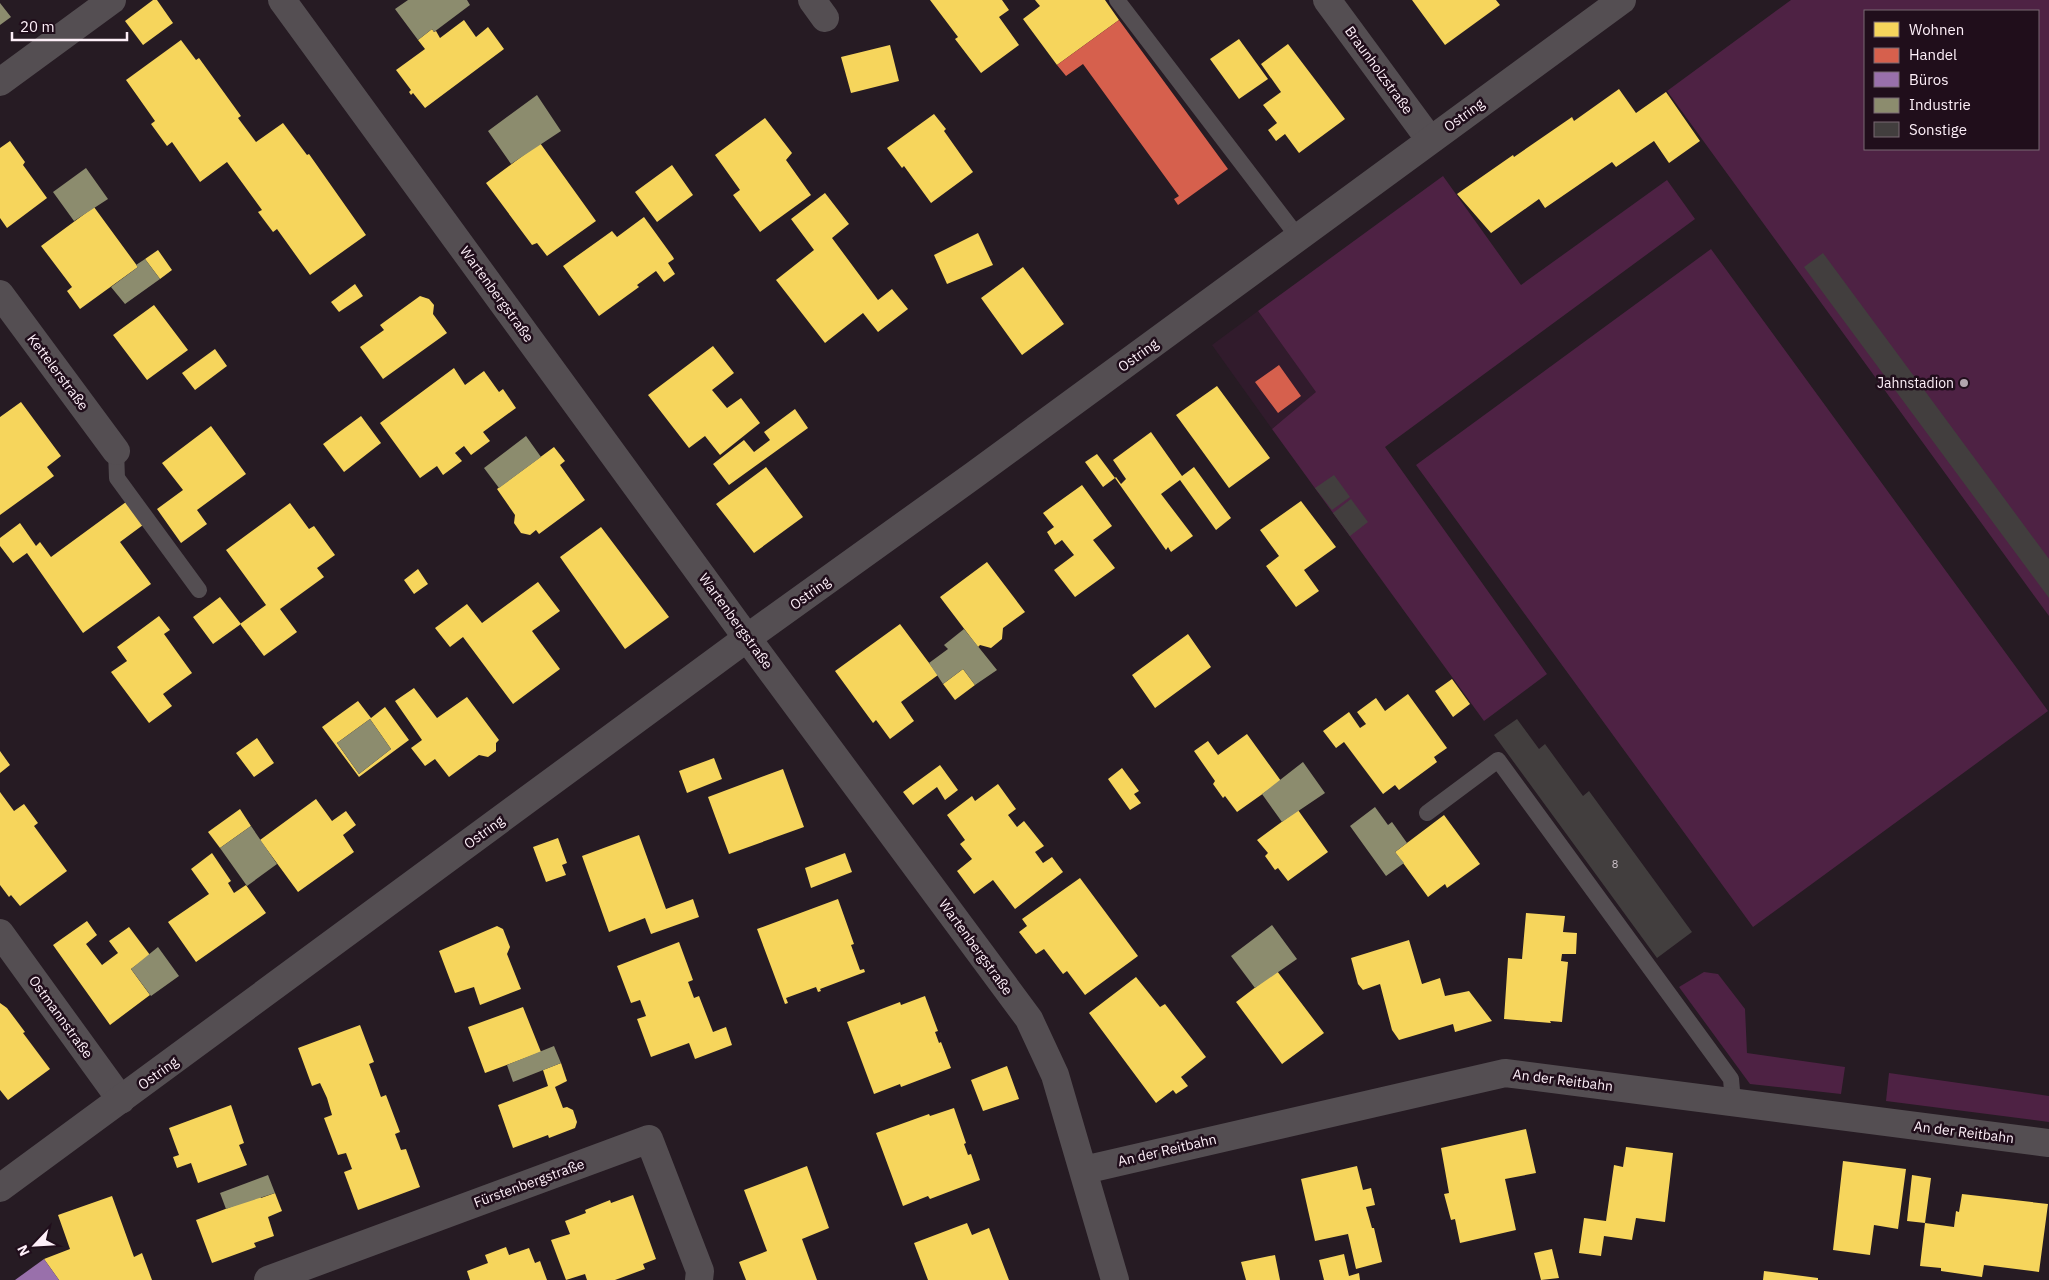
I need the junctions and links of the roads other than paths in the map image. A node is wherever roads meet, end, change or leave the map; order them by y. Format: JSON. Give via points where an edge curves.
{"nodes":[{"id":1,"x":112,"y":0,"type":"edge"},
{"id":2,"x":282,"y":0,"type":"edge"},
{"id":3,"x":1117,"y":0,"type":"edge"},
{"id":4,"x":1327,"y":0,"type":"edge"},
{"id":5,"x":1622,"y":0,"type":"edge"},
{"id":6,"x":0,"y":82,"type":"edge"},
{"id":7,"x":1430,"y":140,"type":"junction"},
{"id":8,"x":1298,"y":237,"type":"junction"},
{"id":9,"x":0,"y":294,"type":"edge"},
{"id":10,"x":116,"y":450,"type":"joint"},
{"id":11,"x":199,"y":590,"type":"dead end"},
{"id":12,"x":747,"y":638,"type":"junction"},
{"id":13,"x":1426,"y":813,"type":"dead end"},
{"id":14,"x":0,"y":933,"type":"edge"},
{"id":15,"x":121,"y":1100,"type":"junction"},
{"id":16,"x":1733,"y":1102,"type":"junction"},
{"id":17,"x":2049,"y":1143,"type":"edge"},
{"id":18,"x":1084,"y":1170,"type":"junction"},
{"id":19,"x":0,"y":1188,"type":"edge"},
{"id":20,"x":268,"y":1280,"type":"edge"},
{"id":21,"x":699,"y":1280,"type":"edge"},
{"id":22,"x":1115,"y":1280,"type":"edge"}],
"edges":[{"from":1,"to":6,"type":"street"},
{"from":2,"to":12,"type":"street","name":"Wartenbergstraße"},
{"from":3,"to":8,"type":"lane"},
{"from":4,"to":7,"type":"street","name":"Braunholzstraße"},
{"from":5,"to":7,"type":"street","name":"Ostring"},
{"from":7,"to":8,"type":"street","name":"Ostring"},
{"from":8,"to":12,"type":"street","name":"Ostring"},
{"from":9,"to":10,"type":"street","name":"Kettelerstraße"},
{"from":10,"to":11,"type":"lane","via":[[117,478]]},
{"from":12,"to":15,"type":"street","name":"Ostring"},
{"from":12,"to":18,"type":"street","name":"Wartenbergstraße","via":[[1029,1019],[1055,1075]]},
{"from":13,"to":16,"type":"lane","via":[[1498,760],[1731,1079]]},
{"from":14,"to":15,"type":"street","name":"Ostmannstraße"},
{"from":15,"to":19,"type":"street","name":"Ostring"},
{"from":16,"to":17,"type":"street","name":"An der Reitbahn"},
{"from":16,"to":18,"type":"street","name":"An der Reitbahn","via":[[1505,1073]]},
{"from":18,"to":22,"type":"street","name":"Wartenbergstraße"},
{"from":20,"to":21,"type":"street","name":"Fürstenbergstraße","via":[[649,1139],[700,1271]]}]}
